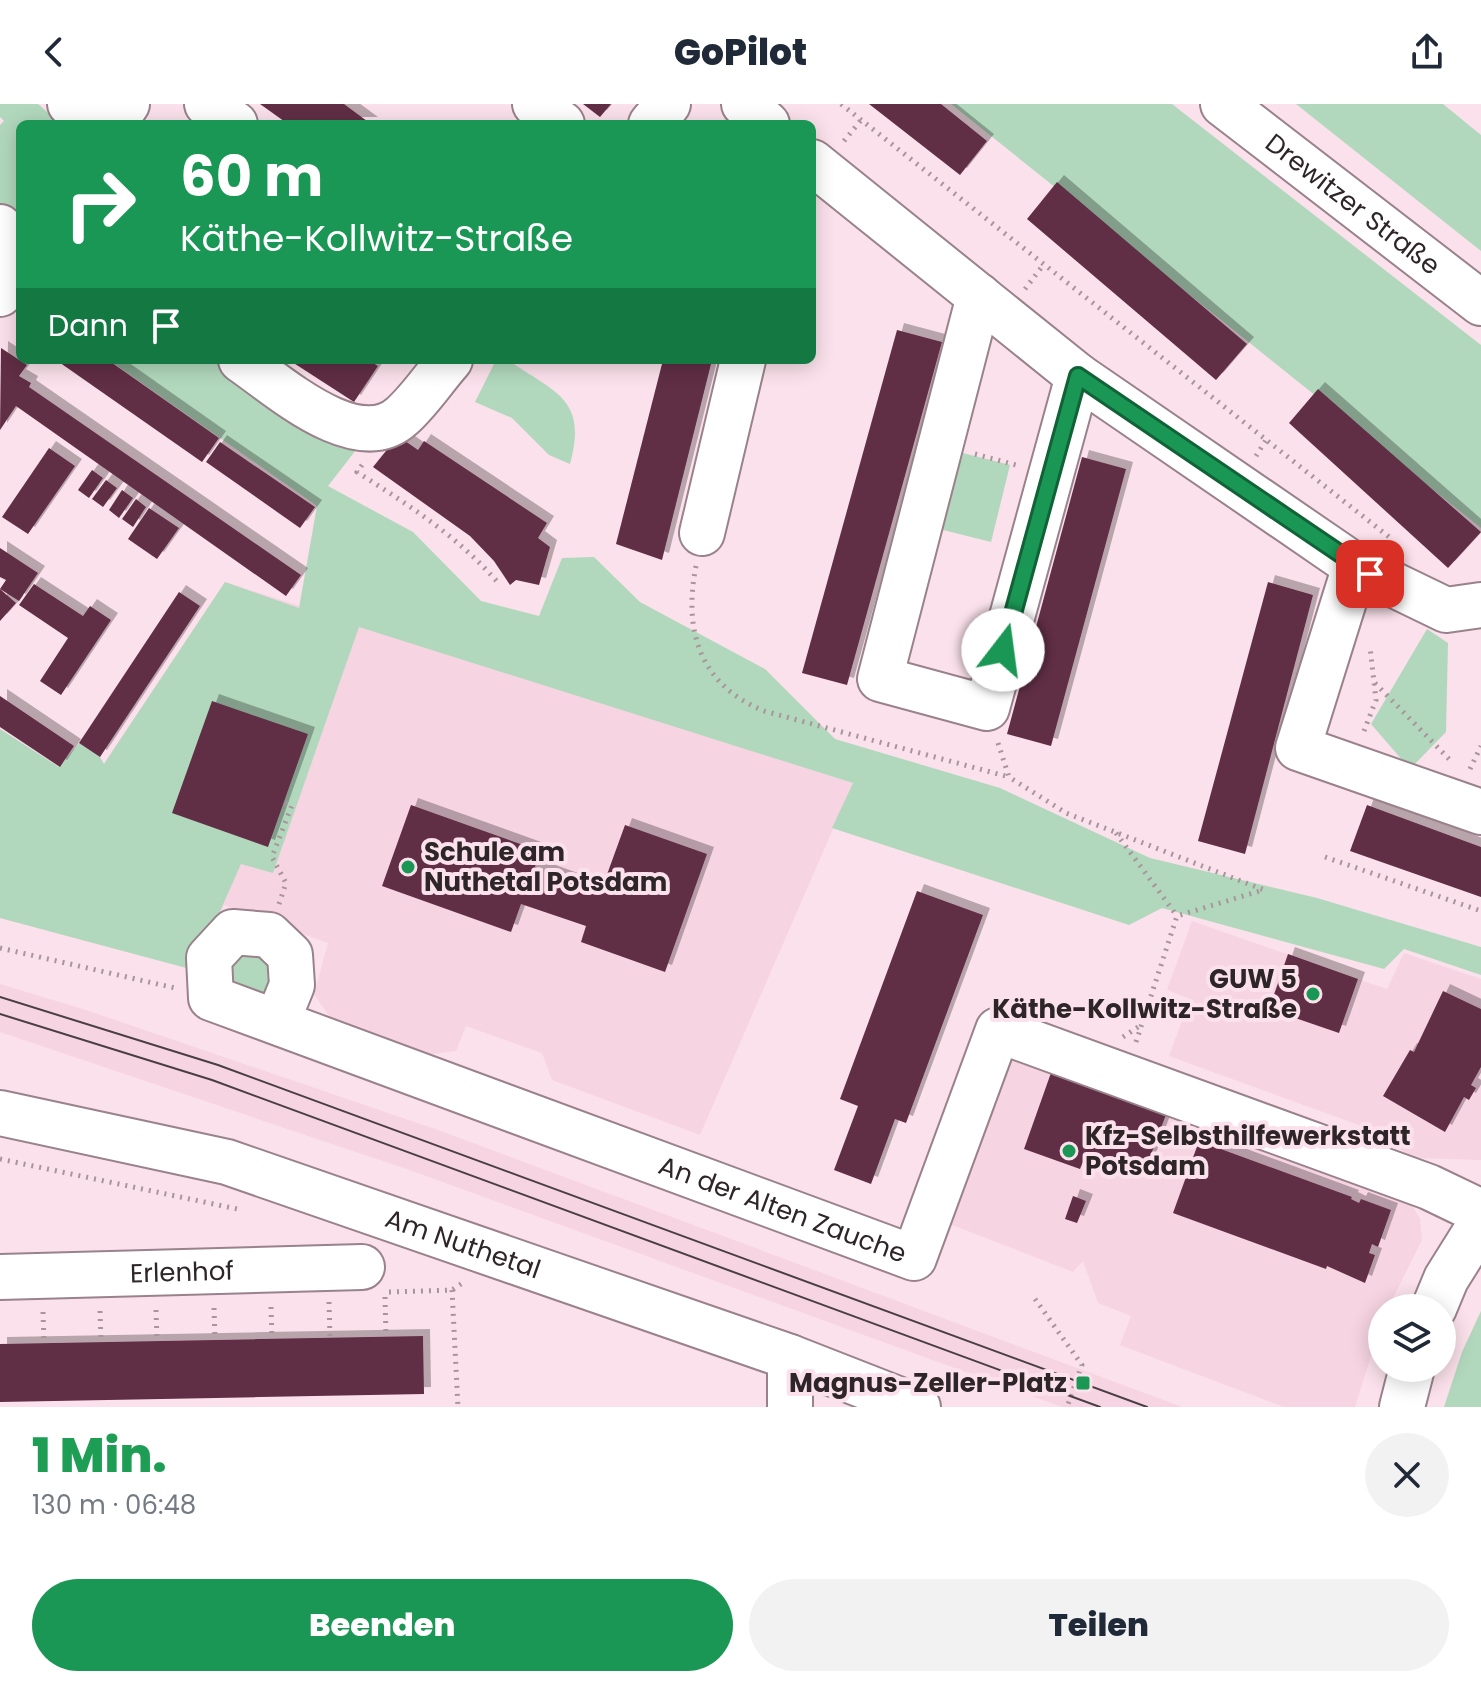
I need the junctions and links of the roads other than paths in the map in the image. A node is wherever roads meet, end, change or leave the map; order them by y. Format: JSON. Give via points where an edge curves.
{"nodes":[{"id":1,"x":70,"y":104,"type":"edge"},
{"id":2,"x":207,"y":104,"type":"edge"},
{"id":3,"x":535,"y":104,"type":"edge"},
{"id":4,"x":668,"y":104,"type":"edge"},
{"id":5,"x":744,"y":104,"type":"edge"},
{"id":6,"x":1223,"y":104,"type":"edge"},
{"id":7,"x":88,"y":120,"type":"edge"},
{"id":8,"x":229,"y":120,"type":"edge"},
{"id":9,"x":557,"y":120,"type":"edge"},
{"id":10,"x":654,"y":120,"type":"edge"},
{"id":11,"x":762,"y":120,"type":"edge"},
{"id":12,"x":816,"y":165,"type":"edge"},
{"id":13,"x":0,"y":227,"type":"edge"},
{"id":14,"x":16,"y":241,"type":"edge"},
{"id":15,"x":16,"y":271,"type":"edge"},
{"id":16,"x":0,"y":294,"type":"edge"},
{"id":17,"x":979,"y":296,"type":"junction"},
{"id":18,"x":1481,"y":303,"type":"edge"},
{"id":19,"x":247,"y":364,"type":"edge"},
{"id":20,"x":447,"y":364,"type":"edge"},
{"id":21,"x":742,"y":364,"type":"edge"},
{"id":22,"x":1078,"y":376,"type":"junction"},
{"id":23,"x":702,"y":533,"type":"road end"},
{"id":24,"x":1355,"y":566,"type":"junction"},
{"id":25,"x":1481,"y":605,"type":"edge"},
{"id":26,"x":1474,"y":794,"type":"edge"},
{"id":27,"x":277,"y":1022,"type":"junction"},
{"id":28,"x":0,"y":1113,"type":"edge"},
{"id":29,"x":1481,"y":1212,"type":"edge"},
{"id":30,"x":1481,"y":1223,"type":"edge"},
{"id":31,"x":0,"y":1277,"type":"edge"},
{"id":32,"x":373,"y":1280,"type":"road end"},
{"id":33,"x":1440,"y":1294,"type":"edge"},
{"id":34,"x":790,"y":1357,"type":"junction"},
{"id":35,"x":1408,"y":1382,"type":"edge"},
{"id":36,"x":790,"y":1407,"type":"edge"},
{"id":37,"x":918,"y":1407,"type":"edge"},
{"id":38,"x":1402,"y":1407,"type":"edge"}],
"edges":[{"from":1,"to":7,"type":"street"},
{"from":2,"to":8,"type":"street"},
{"from":3,"to":9,"type":"street"},
{"from":4,"to":10,"type":"street"},
{"from":5,"to":11,"type":"street"},
{"from":6,"to":18,"type":"street","name":"Drewitzer Straße"},
{"from":12,"to":17,"type":"street"},
{"from":13,"to":14,"type":"street"},
{"from":15,"to":16,"type":"street"},
{"from":17,"to":22,"type":"street"},
{"from":17,"to":22,"type":"street","via":[[880,679],[987,708]]},
{"from":19,"to":20,"type":"street","via":[[342,426],[375,429],[400,418]]},
{"from":21,"to":23,"type":"street"},
{"from":22,"to":24,"type":"street"},
{"from":24,"to":25,"type":"street","via":[[1446,610]]},
{"from":24,"to":26,"type":"street","via":[[1298,748],[1373,774]]},
{"from":27,"to":27,"type":"street","name":"An der Alten Zauche","via":[[292,985],[290,955],[269,935],[233,932],[209,958],[211,998]]},
{"from":27,"to":29,"type":"street","name":"An der Alten Zauche","via":[[914,1258],[998,1030],[1429,1187]]},
{"from":28,"to":34,"type":"street","name":"Am Nuthetal","via":[[227,1162]]},
{"from":30,"to":33,"type":"street"},
{"from":31,"to":32,"type":"street","name":"Erlenhof"},
{"from":34,"to":36,"type":"street"},
{"from":34,"to":37,"type":"street","name":"Am Nuthetal"},
{"from":35,"to":38,"type":"street"}]}
